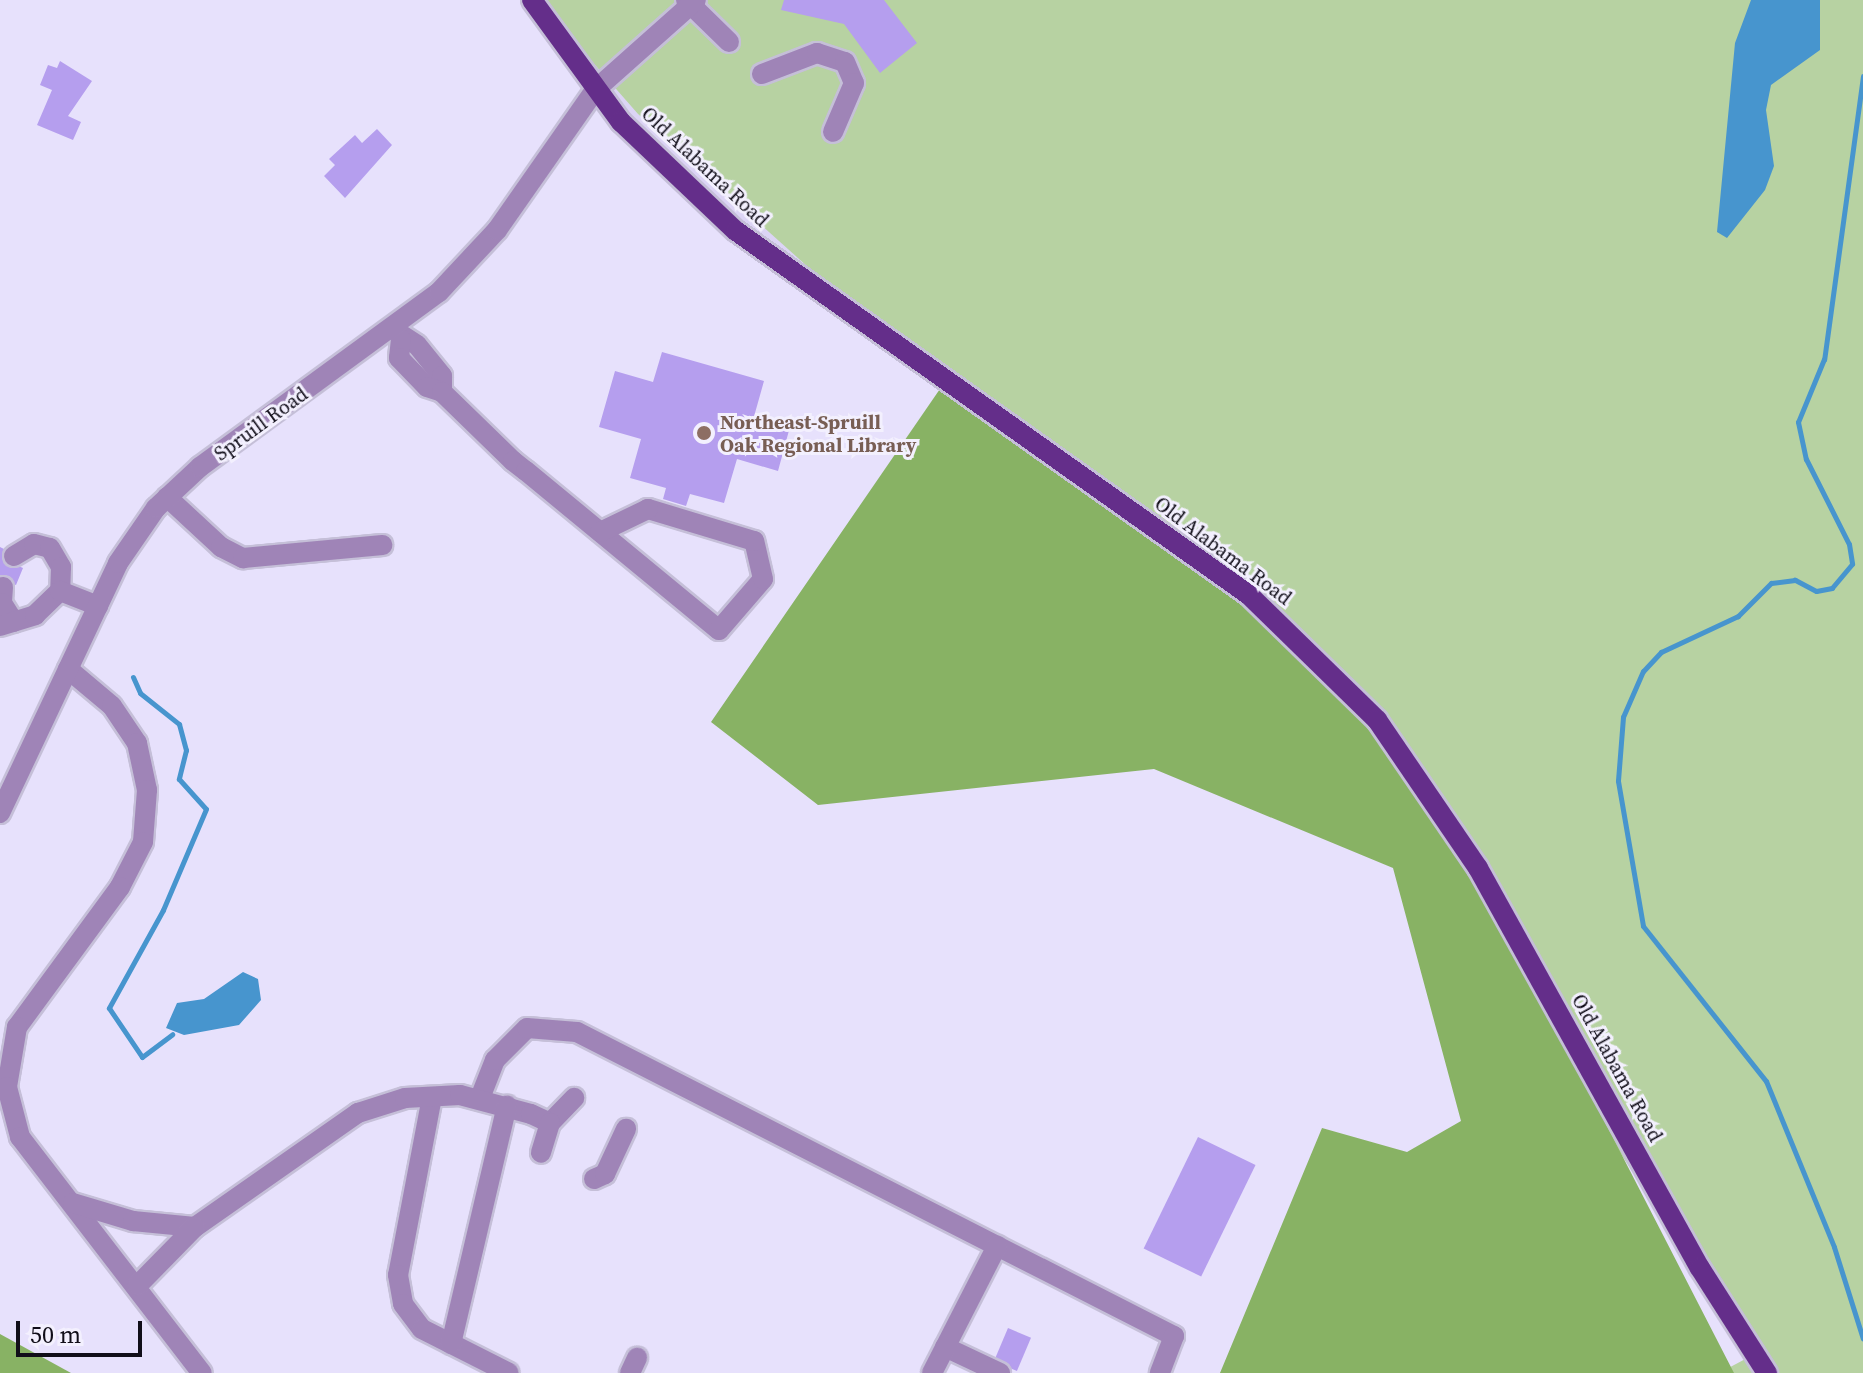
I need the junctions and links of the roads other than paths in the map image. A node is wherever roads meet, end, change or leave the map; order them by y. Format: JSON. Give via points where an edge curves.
{"nodes":[{"id":1,"x":532,"y":0,"type":"edge"},
{"id":2,"x":691,"y":2,"type":"edge"},
{"id":3,"x":729,"y":42,"type":"dead end"},
{"id":4,"x":762,"y":74,"type":"dead end"},
{"id":5,"x":595,"y":90,"type":"junction"},
{"id":6,"x":833,"y":132,"type":"dead end"},
{"id":7,"x":397,"y":334,"type":"junction"},
{"id":8,"x":167,"y":497,"type":"junction"},
{"id":9,"x":600,"y":532,"type":"junction"},
{"id":10,"x":382,"y":545,"type":"dead end"},
{"id":11,"x":14,"y":556,"type":"dead end"},
{"id":12,"x":3,"y":587,"type":"dead end"},
{"id":13,"x":60,"y":591,"type":"junction"},
{"id":14,"x":98,"y":606,"type":"junction"},
{"id":15,"x":7,"y":624,"type":"edge"},
{"id":16,"x":68,"y":669,"type":"junction"},
{"id":17,"x":0,"y":813,"type":"edge"},
{"id":18,"x":432,"y":1097,"type":"junction"},
{"id":19,"x":480,"y":1098,"type":"junction"},
{"id":20,"x":574,"y":1098,"type":"dead end"},
{"id":21,"x":507,"y":1105,"type":"junction"},
{"id":22,"x":550,"y":1123,"type":"junction"},
{"id":23,"x":626,"y":1129,"type":"dead end"},
{"id":24,"x":541,"y":1153,"type":"dead end"},
{"id":25,"x":594,"y":1179,"type":"dead end"},
{"id":26,"x":73,"y":1203,"type":"junction"},
{"id":27,"x":195,"y":1227,"type":"junction"},
{"id":28,"x":997,"y":1246,"type":"junction"},
{"id":29,"x":138,"y":1285,"type":"junction"},
{"id":30,"x":451,"y":1344,"type":"junction"},
{"id":31,"x":945,"y":1347,"type":"junction"},
{"id":32,"x":202,"y":1373,"type":"edge"},
{"id":33,"x":509,"y":1373,"type":"edge"},
{"id":34,"x":932,"y":1373,"type":"edge"},
{"id":35,"x":1000,"y":1373,"type":"edge"},
{"id":36,"x":1160,"y":1373,"type":"edge"},
{"id":37,"x":1767,"y":1373,"type":"edge"}],
"edges":[{"from":1,"to":5,"type":"main road","name":"Old Alabama Road"},
{"from":2,"to":3,"type":"street"},
{"from":2,"to":5,"type":"street","name":"Spruill Road"},
{"from":4,"to":6,"type":"street","via":[[817,53],[845,62],[854,83]]},
{"from":5,"to":7,"type":"street","name":"Spruill Road","via":[[497,230]]},
{"from":5,"to":37,"type":"main road","name":"Old Alabama Road","via":[[654,157],[736,231],[1249,595],[1377,720],[1478,868],[1700,1268]]},
{"from":7,"to":8,"type":"street","name":"Spruill Road"},
{"from":7,"to":9,"type":"street","via":[[417,345],[442,376],[442,392]]},
{"from":8,"to":10,"type":"street","via":[[221,547],[243,558]]},
{"from":8,"to":14,"type":"street","name":"Spruill Road","via":[[136,535]]},
{"from":9,"to":9,"type":"street","via":[[648,509],[754,541],[763,579],[719,630]]},
{"from":11,"to":13,"type":"street","via":[[34,544],[50,548],[61,567]]},
{"from":12,"to":15,"type":"street"},
{"from":13,"to":14,"type":"street"},
{"from":13,"to":15,"type":"street","via":[[35,615]]},
{"from":14,"to":16,"type":"street","name":"Spruill Road"},
{"from":16,"to":17,"type":"street","name":"Spruill Road"},
{"from":16,"to":26,"type":"street","via":[[112,706],[137,743],[147,790],[143,842],[120,887],[17,1027],[7,1087],[20,1137]]},
{"from":18,"to":19,"type":"street"},
{"from":18,"to":27,"type":"street","via":[[358,1113]]},
{"from":18,"to":30,"type":"street","via":[[398,1275],[403,1304],[415,1321]]},
{"from":19,"to":21,"type":"street"},
{"from":19,"to":28,"type":"street","via":[[495,1060],[527,1028],[577,1032]]},
{"from":20,"to":22,"type":"street","via":[[563,1103]]},
{"from":21,"to":22,"type":"street"},
{"from":21,"to":30,"type":"street"},
{"from":22,"to":24,"type":"street"},
{"from":23,"to":25,"type":"street","via":[[605,1174]]},
{"from":26,"to":27,"type":"street","via":[[133,1221]]},
{"from":26,"to":29,"type":"street"},
{"from":27,"to":29,"type":"street"},
{"from":28,"to":31,"type":"street"},
{"from":28,"to":36,"type":"street","via":[[1174,1336]]},
{"from":29,"to":32,"type":"street"},
{"from":30,"to":33,"type":"street"},
{"from":31,"to":34,"type":"street"},
{"from":31,"to":35,"type":"street"}]}
